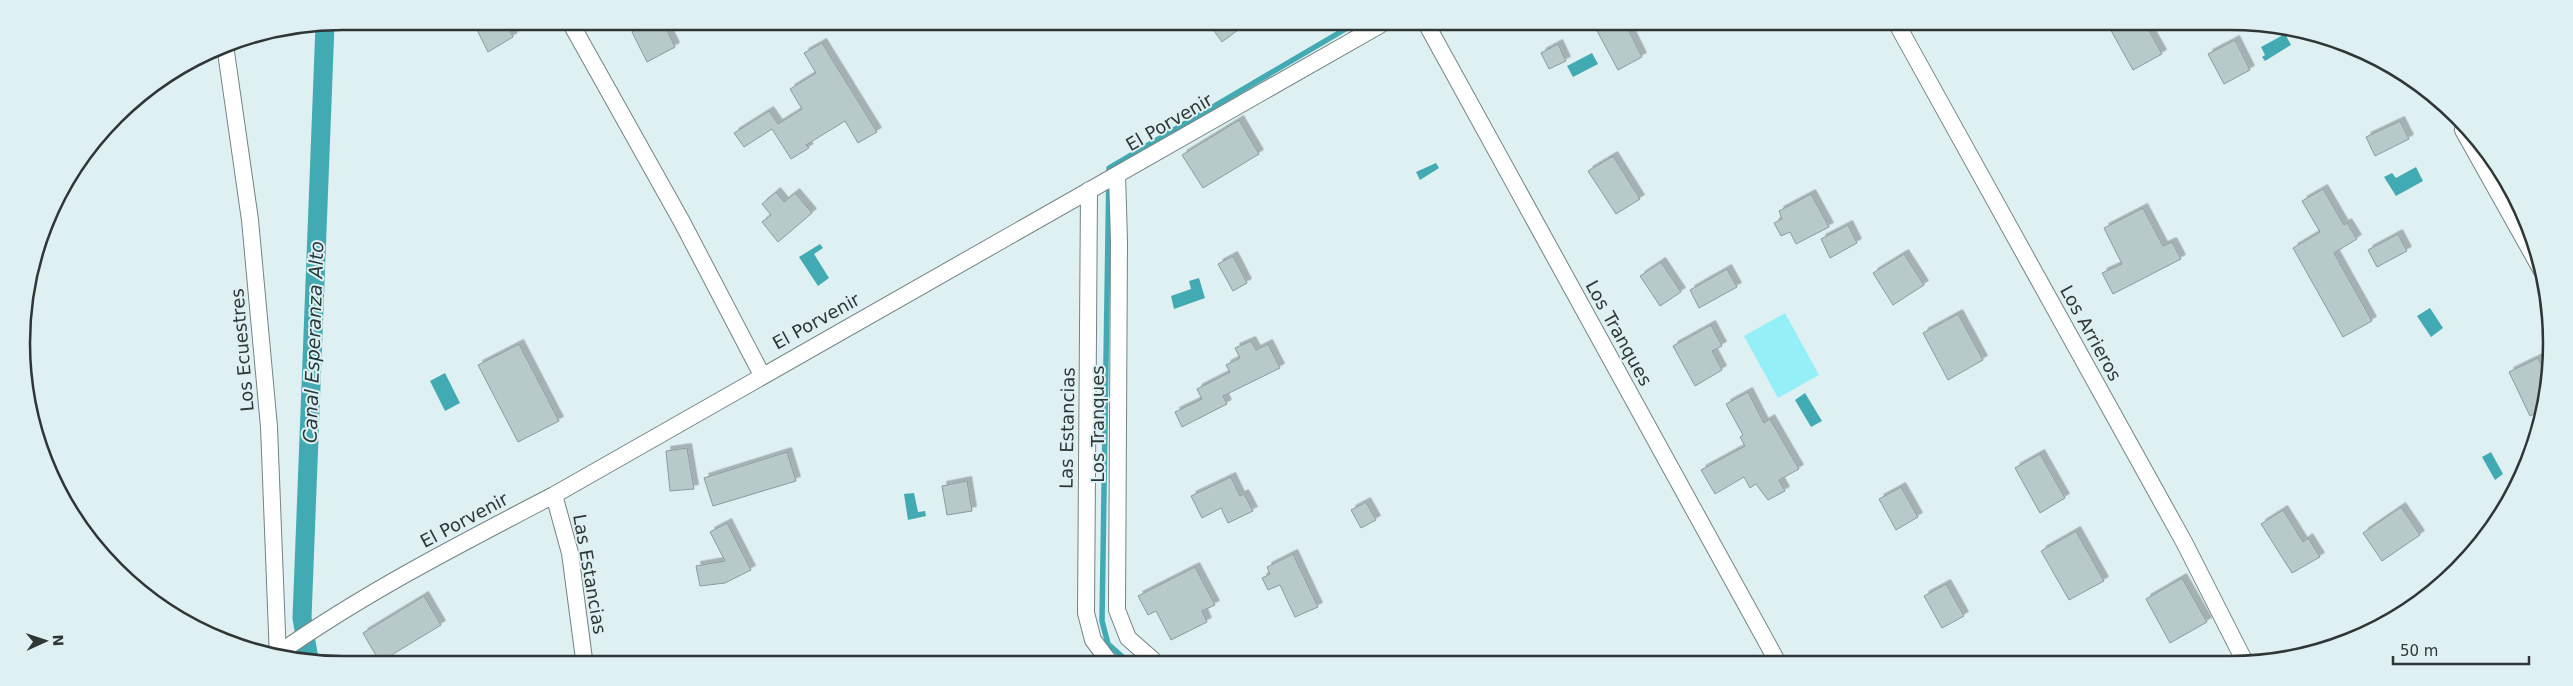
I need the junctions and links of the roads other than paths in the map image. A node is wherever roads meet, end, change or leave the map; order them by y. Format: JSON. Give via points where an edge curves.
{"nodes":[{"id":1,"x":574,"y":30,"type":"edge"},
{"id":2,"x":1369,"y":30,"type":"edge"},
{"id":3,"x":1430,"y":30,"type":"edge"},
{"id":4,"x":1900,"y":30,"type":"edge"},
{"id":5,"x":226,"y":53,"type":"edge"},
{"id":6,"x":2470,"y":143,"type":"edge"},
{"id":7,"x":1117,"y":174,"type":"junction"},
{"id":8,"x":1089,"y":190,"type":"junction"},
{"id":9,"x":2526,"y":243,"type":"edge"},
{"id":10,"x":762,"y":375,"type":"junction"},
{"id":11,"x":554,"y":495,"type":"junction"},
{"id":12,"x":278,"y":649,"type":"edge"},
{"id":13,"x":284,"y":650,"type":"edge"},
{"id":14,"x":2243,"y":655,"type":"edge"},
{"id":15,"x":584,"y":656,"type":"edge"},
{"id":16,"x":1105,"y":656,"type":"edge"},
{"id":17,"x":1148,"y":656,"type":"edge"},
{"id":18,"x":1774,"y":656,"type":"edge"}],
"edges":[{"from":1,"to":10,"type":"street","via":[[682,222]]},
{"from":2,"to":7,"type":"street","name":"El Porvenir"},
{"from":3,"to":18,"type":"street","name":"Los Tranques"},
{"from":4,"to":14,"type":"street","name":"Los Arrieros","via":[[2184,542]]},
{"from":5,"to":12,"type":"street","name":"Los Ecuestres","via":[[250,220],[269,427]]},
{"from":6,"to":9,"type":"street"},
{"from":7,"to":8,"type":"street","name":"El Porvenir"},
{"from":7,"to":17,"type":"street","name":"Los Tranques","via":[[1117,610],[1128,638]]},
{"from":8,"to":10,"type":"street","name":"El Porvenir"},
{"from":8,"to":16,"type":"street","name":"Las Estancias","via":[[1086,613],[1093,640]]},
{"from":10,"to":11,"type":"street","name":"El Porvenir"},
{"from":11,"to":13,"type":"street","name":"El Porvenir","via":[[419,566],[320,624]]},
{"from":11,"to":15,"type":"street","name":"Las Estancias","via":[[570,553]]}]}
